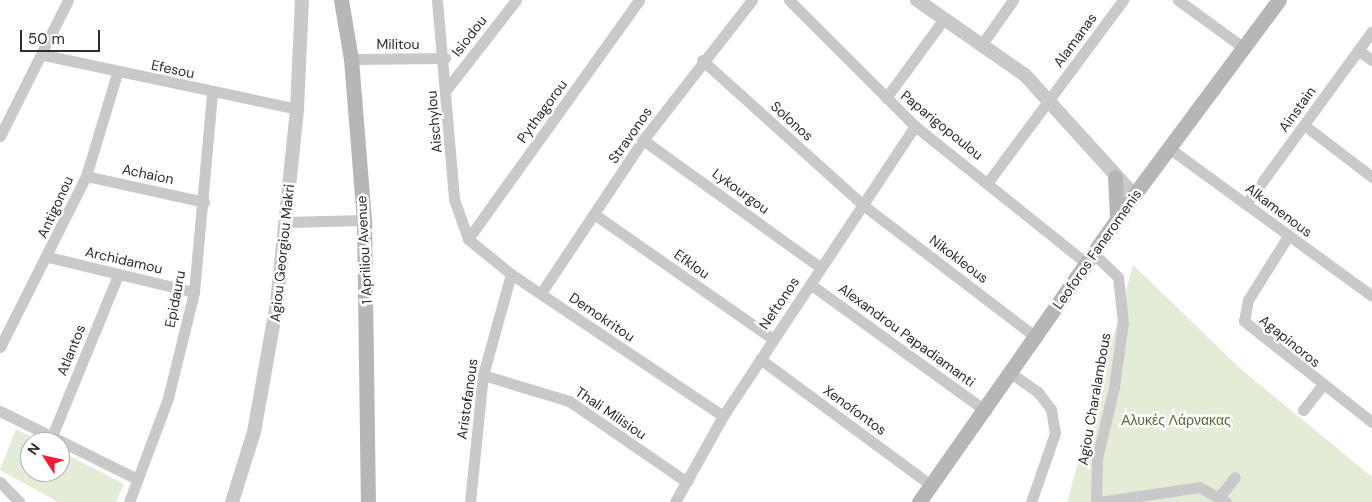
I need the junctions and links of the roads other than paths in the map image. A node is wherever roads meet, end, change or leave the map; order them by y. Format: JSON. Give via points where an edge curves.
{"nodes":[{"id":1,"x":68,"y":0,"type":"edge"},
{"id":2,"x":302,"y":0,"type":"edge"},
{"id":3,"x":341,"y":0,"type":"edge"},
{"id":4,"x":438,"y":0,"type":"edge"},
{"id":5,"x":516,"y":0,"type":"edge"},
{"id":6,"x":639,"y":0,"type":"edge"},
{"id":7,"x":752,"y":0,"type":"edge"},
{"id":8,"x":789,"y":0,"type":"edge"},
{"id":9,"x":917,"y":0,"type":"edge"},
{"id":10,"x":1013,"y":0,"type":"edge"},
{"id":11,"x":1123,"y":0,"type":"edge"},
{"id":12,"x":1178,"y":0,"type":"edge"},
{"id":13,"x":1279,"y":0,"type":"edge"},
{"id":14,"x":943,"y":20,"type":"junction"},
{"id":15,"x":1372,"y":31,"type":"edge"},
{"id":16,"x":982,"y":44,"type":"junction"},
{"id":17,"x":1244,"y":48,"type":"junction"},
{"id":18,"x":1358,"y":50,"type":"junction"},
{"id":19,"x":44,"y":55,"type":"junction"},
{"id":20,"x":445,"y":58,"type":"junction"},
{"id":21,"x":351,"y":59,"type":"junction"},
{"id":22,"x":702,"y":60,"type":"junction"},
{"id":23,"x":1372,"y":60,"type":"edge"},
{"id":24,"x":117,"y":73,"type":"junction"},
{"id":25,"x":446,"y":90,"type":"junction"},
{"id":26,"x":212,"y":93,"type":"junction"},
{"id":27,"x":886,"y":98,"type":"junction"},
{"id":28,"x":1051,"y":98,"type":"junction"},
{"id":29,"x":297,"y":109,"type":"junction"},
{"id":30,"x":915,"y":126,"type":"junction"},
{"id":31,"x":1304,"y":126,"type":"junction"},
{"id":32,"x":0,"y":136,"type":"edge"},
{"id":33,"x":644,"y":140,"type":"junction"},
{"id":34,"x":1169,"y":148,"type":"junction"},
{"id":35,"x":86,"y":176,"type":"junction"},
{"id":36,"x":1115,"y":177,"type":"junction"},
{"id":37,"x":1372,"y":177,"type":"edge"},
{"id":38,"x":988,"y":182,"type":"junction"},
{"id":39,"x":1134,"y":195,"type":"junction"},
{"id":40,"x":204,"y":202,"type":"junction"},
{"id":41,"x":1246,"y":204,"type":"junction"},
{"id":42,"x":863,"y":205,"type":"junction"},
{"id":43,"x":594,"y":214,"type":"junction"},
{"id":44,"x":364,"y":220,"type":"junction"},
{"id":45,"x":1116,"y":221,"type":"junction"},
{"id":46,"x":286,"y":222,"type":"junction"},
{"id":47,"x":1288,"y":236,"type":"junction"},
{"id":48,"x":468,"y":239,"type":"junction"},
{"id":49,"x":48,"y":257,"type":"junction"},
{"id":50,"x":1090,"y":258,"type":"junction"},
{"id":51,"x":821,"y":268,"type":"junction"},
{"id":52,"x":511,"y":274,"type":"junction"},
{"id":53,"x":118,"y":276,"type":"junction"},
{"id":54,"x":810,"y":284,"type":"junction"},
{"id":55,"x":194,"y":292,"type":"junction"},
{"id":56,"x":541,"y":294,"type":"junction"},
{"id":57,"x":1372,"y":296,"type":"edge"},
{"id":58,"x":1037,"y":338,"type":"junction"},
{"id":59,"x":773,"y":339,"type":"junction"},
{"id":60,"x":0,"y":347,"type":"edge"},
{"id":61,"x":760,"y":359,"type":"junction"},
{"id":62,"x":483,"y":374,"type":"junction"},
{"id":63,"x":1012,"y":374,"type":"junction"},
{"id":64,"x":1322,"y":386,"type":"junction"},
{"id":65,"x":1303,"y":410,"type":"dead end"},
{"id":66,"x":0,"y":411,"type":"edge"},
{"id":67,"x":986,"y":411,"type":"junction"},
{"id":68,"x":722,"y":416,"type":"junction"},
{"id":69,"x":1372,"y":422,"type":"edge"},
{"id":70,"x":44,"y":432,"type":"edge"},
{"id":71,"x":54,"y":432,"type":"edge"},
{"id":72,"x":70,"y":445,"type":"edge"},
{"id":73,"x":1235,"y":477,"type":"dead end"},
{"id":74,"x":138,"y":479,"type":"junction"},
{"id":75,"x":0,"y":482,"type":"edge"},
{"id":76,"x":687,"y":482,"type":"junction"},
{"id":77,"x":931,"y":485,"type":"junction"},
{"id":78,"x":1223,"y":499,"type":"edge"},
{"id":79,"x":19,"y":502,"type":"edge"},
{"id":80,"x":128,"y":502,"type":"edge"},
{"id":81,"x":234,"y":502,"type":"edge"},
{"id":82,"x":368,"y":502,"type":"edge"},
{"id":83,"x":470,"y":502,"type":"edge"},
{"id":84,"x":675,"y":502,"type":"edge"},
{"id":85,"x":919,"y":502,"type":"edge"},
{"id":86,"x":1031,"y":502,"type":"edge"},
{"id":87,"x":1097,"y":502,"type":"edge"}],
"edges":[{"from":1,"to":19,"type":"street"},
{"from":2,"to":29,"type":"street","name":"Agiou Georgiou Makri"},
{"from":3,"to":21,"type":"main road","name":"1 Apriliou Avenue"},
{"from":4,"to":20,"type":"street","name":"Aischylou"},
{"from":5,"to":25,"type":"street","name":"Isiodou"},
{"from":6,"to":48,"type":"street","name":"Pythagorou"},
{"from":7,"to":22,"type":"street","name":"Stravonos"},
{"from":8,"to":27,"type":"street","name":"Paparigopoulou"},
{"from":9,"to":14,"type":"street"},
{"from":10,"to":16,"type":"street"},
{"from":11,"to":28,"type":"street","name":"Alamanas"},
{"from":12,"to":17,"type":"street"},
{"from":13,"to":17,"type":"main road","name":"Leoforos Faneromenis"},
{"from":14,"to":16,"type":"street"},
{"from":14,"to":27,"type":"street"},
{"from":15,"to":18,"type":"street","name":"Ainstain"},
{"from":16,"to":28,"type":"street"},
{"from":17,"to":34,"type":"main road","name":"Leoforos Faneromenis"},
{"from":18,"to":23,"type":"street"},
{"from":18,"to":31,"type":"street","name":"Ainstain"},
{"from":19,"to":24,"type":"street","name":"Efesou"},
{"from":19,"to":32,"type":"street"},
{"from":20,"to":21,"type":"street","name":"Militou"},
{"from":20,"to":25,"type":"street","name":"Aischylou"},
{"from":21,"to":44,"type":"main road","name":"1 Apriliou Avenue"},
{"from":22,"to":33,"type":"street","name":"Stravonos"},
{"from":22,"to":42,"type":"street","name":"Solonos"},
{"from":24,"to":26,"type":"street","name":"Efesou"},
{"from":24,"to":35,"type":"street","name":"Antigonou"},
{"from":25,"to":48,"type":"street","name":"Aischylou","via":[[454,199]]},
{"from":26,"to":29,"type":"street","name":"Efesou"},
{"from":26,"to":40,"type":"street","name":"Epidauru"},
{"from":27,"to":30,"type":"street","name":"Paparigopoulou"},
{"from":28,"to":36,"type":"street"},
{"from":28,"to":38,"type":"street","name":"Alamanas"},
{"from":29,"to":46,"type":"street","name":"Agiou Georgiou Makri"},
{"from":30,"to":38,"type":"street","name":"Paparigopoulou"},
{"from":30,"to":42,"type":"street","name":"Neftonos"},
{"from":31,"to":37,"type":"street"},
{"from":31,"to":41,"type":"street","name":"Ainstain"},
{"from":33,"to":43,"type":"street","name":"Stravonos"},
{"from":33,"to":51,"type":"street","name":"Lykourgou"},
{"from":34,"to":39,"type":"main road","name":"Leoforos Faneromenis"},
{"from":34,"to":41,"type":"street","name":"Alkamenous"},
{"from":35,"to":40,"type":"street","name":"Achaion"},
{"from":35,"to":49,"type":"street","name":"Antigonou"},
{"from":36,"to":39,"type":"street"},
{"from":36,"to":45,"type":"main road","via":[[1119,198]]},
{"from":38,"to":50,"type":"street","name":"Paparigopoulou"},
{"from":39,"to":45,"type":"main road","name":"Leoforos Faneromenis"},
{"from":40,"to":55,"type":"street","name":"Epidauru"},
{"from":41,"to":47,"type":"street","name":"Alkamenous"},
{"from":42,"to":51,"type":"street","name":"Neftonos"},
{"from":42,"to":58,"type":"street","name":"Nikokleous"},
{"from":43,"to":56,"type":"street","name":"Stravonos"},
{"from":43,"to":59,"type":"street","name":"Efklou"},
{"from":44,"to":46,"type":"street"},
{"from":44,"to":82,"type":"main road","name":"1 Apriliou Avenue"},
{"from":45,"to":50,"type":"main road","name":"Leoforos Faneromenis"},
{"from":46,"to":81,"type":"street","name":"Agiou Georgiou Makri","via":[[265,382]]},
{"from":47,"to":57,"type":"street","name":"Alkamenous"},
{"from":47,"to":64,"type":"street","name":"Agapinoros","via":[[1248,300],[1244,321]]},
{"from":48,"to":52,"type":"street","name":"Demokritou"},
{"from":49,"to":53,"type":"street","name":"Archidamou"},
{"from":49,"to":60,"type":"street","name":"Antigonou"},
{"from":50,"to":58,"type":"main road","name":"Leoforos Faneromenis"},
{"from":50,"to":87,"type":"street","name":"Agiou Charalambous","via":[[1118,277],[1123,322],[1114,387],[1097,459]]},
{"from":51,"to":54,"type":"street","name":"Neftonos"},
{"from":52,"to":56,"type":"street","name":"Demokritou"},
{"from":52,"to":62,"type":"street","name":"Aristofanous"},
{"from":53,"to":55,"type":"street","name":"Archidamou"},
{"from":53,"to":71,"type":"street","name":"Atlantos"},
{"from":54,"to":59,"type":"street","name":"Neftonos"},
{"from":54,"to":67,"type":"street","name":"Alexandrou Papadiamanti"},
{"from":55,"to":74,"type":"street","name":"Epidauru","via":[[168,398]]},
{"from":56,"to":68,"type":"street","name":"Demokritou"},
{"from":58,"to":63,"type":"main road","name":"Leoforos Faneromenis"},
{"from":59,"to":61,"type":"street","name":"Neftonos"},
{"from":61,"to":68,"type":"street","name":"Neftonos"},
{"from":61,"to":77,"type":"street","name":"Xenofontos"},
{"from":62,"to":76,"type":"street","name":"Thali Milisiou","via":[[568,401]]},
{"from":62,"to":83,"type":"street","name":"Aristofanous"},
{"from":63,"to":67,"type":"main road","name":"Leoforos Faneromenis"},
{"from":63,"to":86,"type":"street","via":[[1038,392],[1052,409],[1055,433]]},
{"from":64,"to":65,"type":"street"},
{"from":64,"to":69,"type":"street","name":"Agapinoros"},
{"from":66,"to":70,"type":"street"},
{"from":67,"to":77,"type":"main road","name":"Leoforos Faneromenis"},
{"from":68,"to":76,"type":"street","name":"Neftonos"},
{"from":72,"to":74,"type":"street"},
{"from":73,"to":78,"type":"street"},
{"from":74,"to":80,"type":"street","name":"Epidauru"},
{"from":75,"to":79,"type":"street"},
{"from":76,"to":84,"type":"street","name":"Neftonos"},
{"from":77,"to":85,"type":"main road","name":"Leoforos Faneromenis"},
{"from":78,"to":87,"type":"street","via":[[1192,487]]}]}
